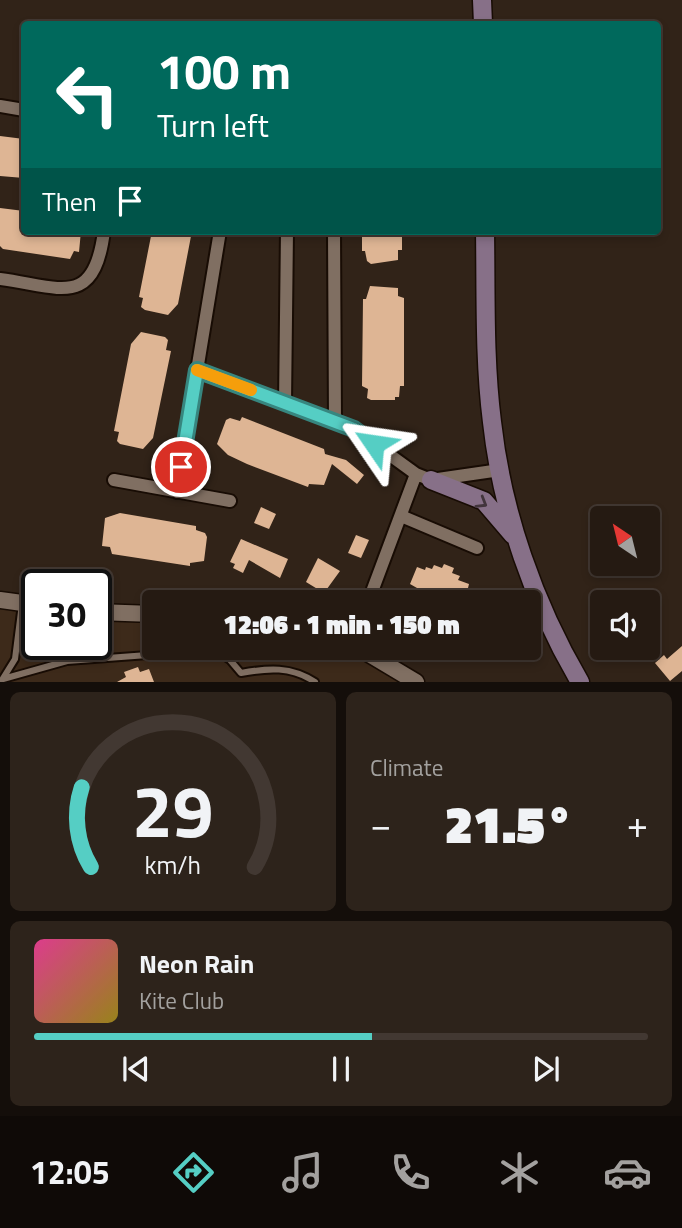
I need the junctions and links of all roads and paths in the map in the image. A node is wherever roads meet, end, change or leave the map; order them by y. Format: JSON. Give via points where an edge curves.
{"nodes":[{"id":1,"x":482,"y":0,"type":"edge"},
{"id":2,"x":483,"y":21,"type":"edge"},
{"id":3,"x":0,"y":106,"type":"edge"},
{"id":4,"x":21,"y":110,"type":"edge"},
{"id":5,"x":103,"y":235,"type":"edge"},
{"id":6,"x":219,"y":235,"type":"edge"},
{"id":7,"x":287,"y":235,"type":"edge"},
{"id":8,"x":334,"y":235,"type":"edge"},
{"id":9,"x":485,"y":235,"type":"edge"},
{"id":10,"x":0,"y":279,"type":"edge"},
{"id":11,"x":197,"y":370,"type":"junction"},
{"id":12,"x":285,"y":403,"type":"junction"},
{"id":13,"x":335,"y":422,"type":"junction"},
{"id":14,"x":500,"y":470,"type":"junction"},
{"id":15,"x":423,"y":477,"type":"junction"},
{"id":16,"x":114,"y":480,"type":"dead end"},
{"id":17,"x":177,"y":492,"type":"junction"},
{"id":18,"x":230,"y":502,"type":"dead end"},
{"id":19,"x":401,"y":516,"type":"junction"},
{"id":20,"x":519,"y":544,"type":"junction"},
{"id":21,"x":477,"y":548,"type":"dead end"},
{"id":22,"x":373,"y":589,"type":"dead end"},
{"id":23,"x":0,"y":600,"type":"edge"},
{"id":24,"x":21,"y":603,"type":"edge"},
{"id":25,"x":112,"y":613,"type":"edge"},
{"id":26,"x":142,"y":614,"type":"edge"},
{"id":27,"x":21,"y":635,"type":"edge"},
{"id":28,"x":379,"y":660,"type":"edge"},
{"id":29,"x":241,"y":673,"type":"junction"},
{"id":30,"x":1,"y":680,"type":"edge"},
{"id":31,"x":245,"y":682,"type":"edge"},
{"id":32,"x":314,"y":682,"type":"edge"},
{"id":33,"x":415,"y":682,"type":"edge"},
{"id":34,"x":580,"y":682,"type":"edge"}],
"edges":[{"from":1,"to":2,"type":"main road"},
{"from":3,"to":4,"type":"street"},
{"from":5,"to":10,"type":"street","via":[[88,282],[75,289]]},
{"from":6,"to":11,"type":"street"},
{"from":7,"to":12,"type":"street"},
{"from":8,"to":13,"type":"street"},
{"from":9,"to":14,"type":"main road","via":[[486,352]]},
{"from":11,"to":12,"type":"street"},
{"from":11,"to":17,"type":"street"},
{"from":12,"to":13,"type":"street"},
{"from":13,"to":15,"type":"street","via":[[354,429]]},
{"from":14,"to":15,"type":"street"},
{"from":14,"to":20,"type":"main road"},
{"from":15,"to":19,"type":"street"},
{"from":15,"to":20,"type":"main road","one_way":true,"via":[[484,501]]},
{"from":16,"to":17,"type":"street"},
{"from":17,"to":18,"type":"street"},
{"from":19,"to":21,"type":"street"},
{"from":19,"to":22,"type":"street"},
{"from":20,"to":34,"type":"main road","via":[[547,618]]},
{"from":23,"to":24,"type":"street"},
{"from":25,"to":26,"type":"street"},
{"from":27,"to":30,"type":"lane","via":[[15,659]]},
{"from":28,"to":33,"type":"street"},
{"from":29,"to":30,"type":"lane","via":[[215,650],[67,661]]},
{"from":29,"to":31,"type":"lane"},
{"from":29,"to":32,"type":"lane","via":[[273,667],[303,674]]}]}
